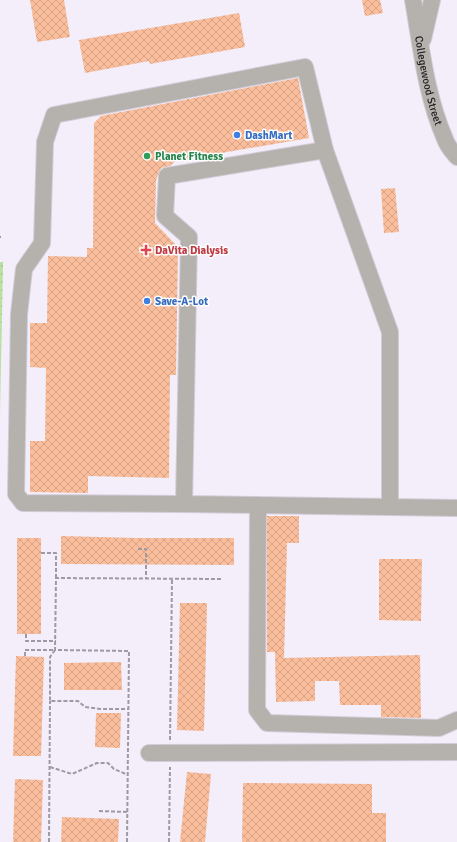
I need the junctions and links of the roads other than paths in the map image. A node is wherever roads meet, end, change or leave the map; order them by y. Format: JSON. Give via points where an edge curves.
{"nodes":[{"id":1,"x":413,"y":0,"type":"edge"},
{"id":2,"x":432,"y":0,"type":"edge"},
{"id":3,"x":421,"y":46,"type":"junction"},
{"id":4,"x":325,"y":150,"type":"junction"},
{"id":5,"x":457,"y":157,"type":"edge"},
{"id":6,"x":184,"y":504,"type":"junction"},
{"id":7,"x":258,"y":505,"type":"junction"},
{"id":8,"x":390,"y":507,"type":"junction"},
{"id":9,"x":457,"y":508,"type":"edge"},
{"id":10,"x":457,"y":720,"type":"edge"},
{"id":11,"x":457,"y":752,"type":"edge"},
{"id":12,"x":149,"y":753,"type":"dead end"}],
"edges":[{"from":1,"to":3,"type":"street","name":"Collegewood Street"},
{"from":2,"to":3,"type":"street"},
{"from":3,"to":5,"type":"street","name":"Collegewood Street","via":[[437,119],[445,141]]},
{"from":4,"to":6,"type":"street","via":[[167,176],[165,216],[189,237]]},
{"from":4,"to":6,"type":"street","via":[[305,67],[54,115],[46,142],[42,243],[24,269],[19,314],[16,494],[24,504]]},
{"from":4,"to":8,"type":"street","via":[[390,332]]},
{"from":6,"to":7,"type":"street"},
{"from":7,"to":8,"type":"street"},
{"from":7,"to":10,"type":"street","via":[[257,710],[267,723],[439,728]]},
{"from":8,"to":9,"type":"street"},
{"from":11,"to":12,"type":"street"}]}
